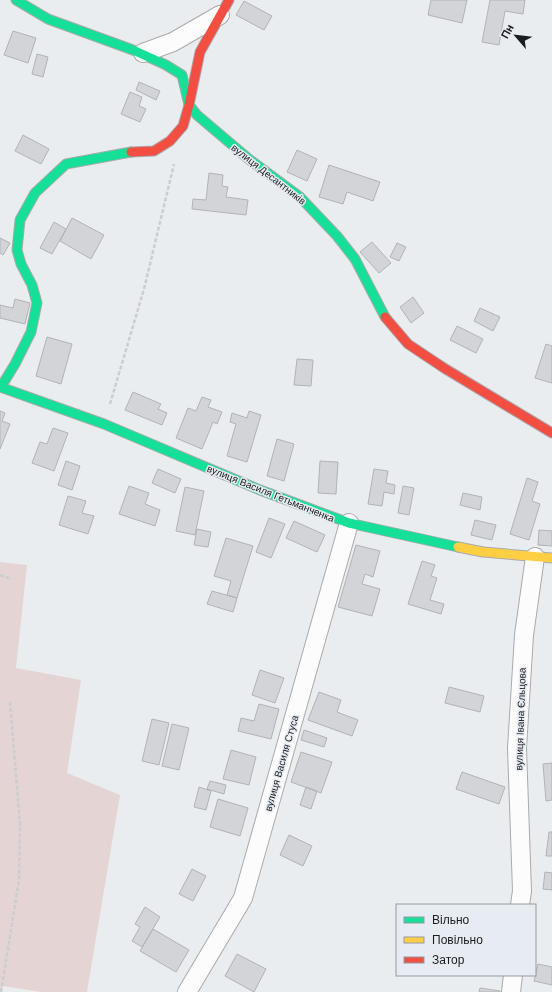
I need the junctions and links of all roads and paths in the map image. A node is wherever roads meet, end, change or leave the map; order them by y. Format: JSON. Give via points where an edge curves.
{"nodes":[{"id":1,"x":16,"y":0,"type":"edge"},
{"id":2,"x":229,"y":0,"type":"edge"},
{"id":3,"x":220,"y":15,"type":"junction"},
{"id":4,"x":143,"y":52,"type":"junction"},
{"id":5,"x":189,"y":105,"type":"junction"},
{"id":6,"x":175,"y":158,"type":"dead end"},
{"id":7,"x":0,"y":387,"type":"edge"},
{"id":8,"x":104,"y":424,"type":"junction"},
{"id":9,"x":552,"y":433,"type":"edge"},
{"id":10,"x":349,"y":523,"type":"junction"},
{"id":11,"x":544,"y":558,"type":"edge"},
{"id":12,"x":0,"y":575,"type":"edge"},
{"id":13,"x":12,"y":579,"type":"dead end"},
{"id":14,"x":10,"y":701,"type":"dead end"},
{"id":15,"x":520,"y":904,"type":"edge"},
{"id":16,"x":513,"y":976,"type":"edge"},
{"id":17,"x":1,"y":992,"type":"edge"},
{"id":18,"x":187,"y":992,"type":"edge"},
{"id":19,"x":511,"y":992,"type":"edge"}],
"edges":[{"from":1,"to":4,"type":"street","name":"вулиця Десантників","via":[[47,18]]},
{"from":2,"to":3,"type":"street"},
{"from":3,"to":4,"type":"street","via":[[173,42]]},
{"from":3,"to":5,"type":"street","via":[[200,52]]},
{"from":4,"to":5,"type":"street","name":"вулиця Десантників","via":[[182,75]]},
{"from":5,"to":7,"type":"street","via":[[183,126],[170,141],[154,151],[125,152],[66,164],[36,194],[20,220],[17,250],[37,303],[30,332],[15,364]]},
{"from":5,"to":9,"type":"street","name":"вулиця Десантників","via":[[223,138],[300,197],[337,236],[355,259],[386,318],[408,344]]},
{"from":6,"to":8,"type":"path","via":[[144,289]]},
{"from":7,"to":8,"type":"street","name":"вулиця Василя Гетьманченка"},
{"from":8,"to":10,"type":"street","name":"вулиця Василя Гетьманченка","via":[[260,490]]},
{"from":10,"to":11,"type":"street","name":"вулиця Василя Гетьманченка","via":[[483,552]]},
{"from":10,"to":18,"type":"street","name":"вулиця Василя Стуса","via":[[243,898]]},
{"from":11,"to":15,"type":"street","name":"вулиця Івана Єльцова","via":[[524,635],[517,748],[522,891]]},
{"from":12,"to":13,"type":"path"},
{"from":14,"to":17,"type":"path","via":[[20,824],[19,880]]},
{"from":16,"to":19,"type":"street"}]}
